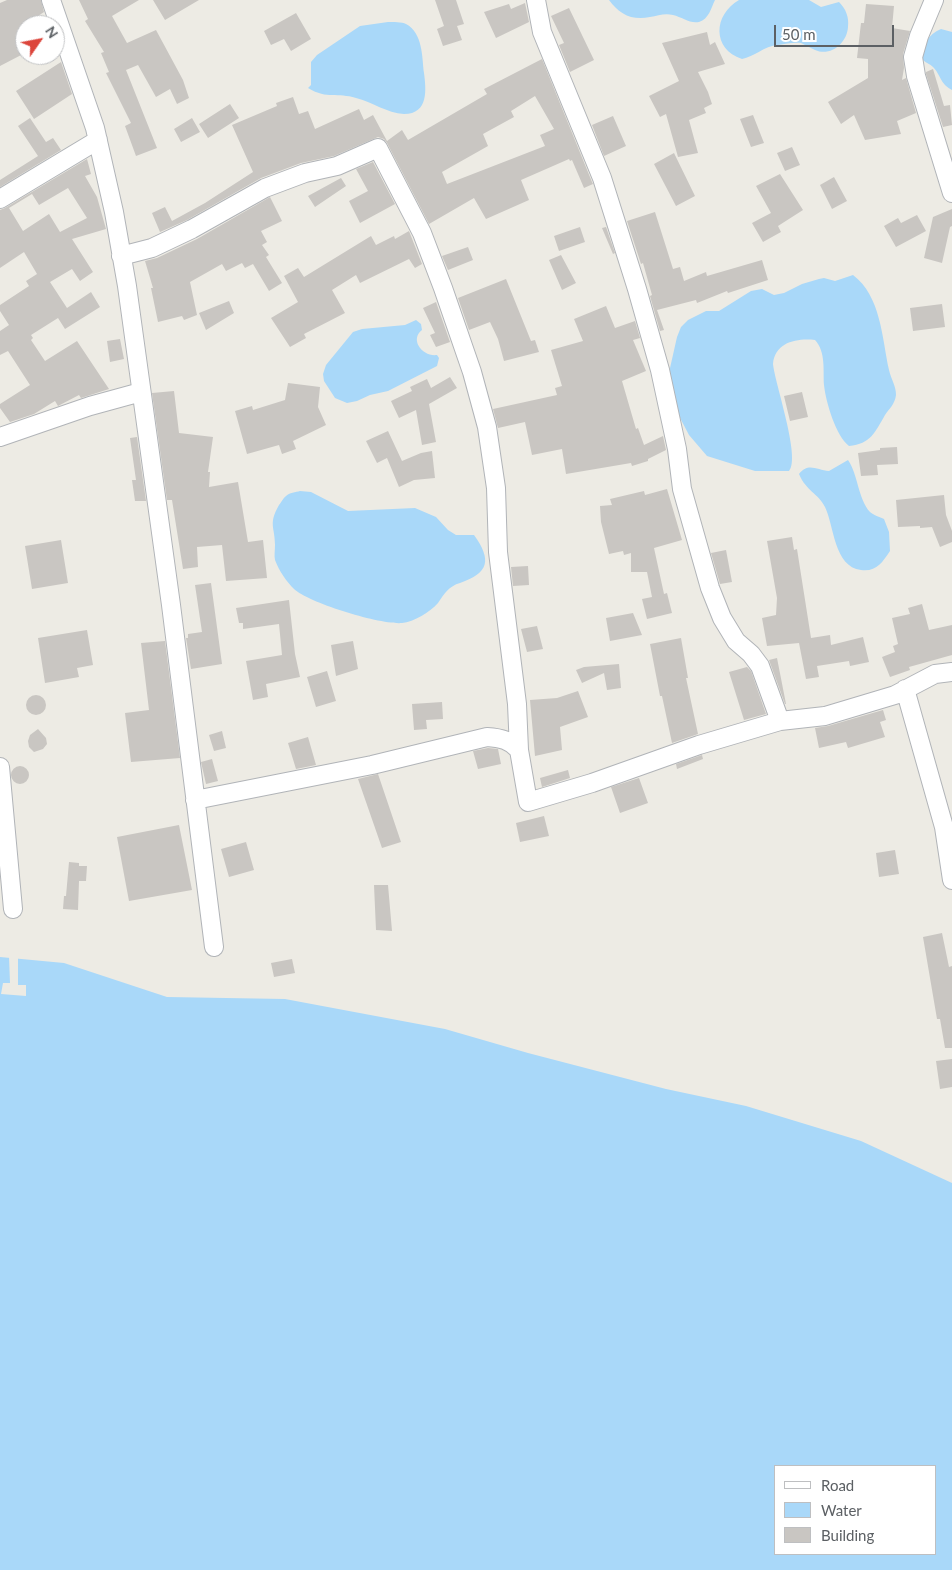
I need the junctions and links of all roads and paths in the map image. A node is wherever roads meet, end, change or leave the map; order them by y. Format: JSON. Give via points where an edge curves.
{"nodes":[{"id":1,"x":51,"y":0,"type":"edge"},
{"id":2,"x":536,"y":0,"type":"edge"},
{"id":3,"x":934,"y":0,"type":"edge"},
{"id":4,"x":98,"y":140,"type":"junction"},
{"id":5,"x":952,"y":193,"type":"edge"},
{"id":6,"x":0,"y":199,"type":"edge"},
{"id":7,"x":121,"y":256,"type":"junction"},
{"id":8,"x":140,"y":392,"type":"junction"},
{"id":9,"x":0,"y":437,"type":"edge"},
{"id":10,"x":952,"y":672,"type":"edge"},
{"id":11,"x":905,"y":689,"type":"junction"},
{"id":12,"x":780,"y":721,"type":"junction"},
{"id":13,"x":519,"y":750,"type":"junction"},
{"id":14,"x":0,"y":767,"type":"edge"},
{"id":15,"x":195,"y":800,"type":"junction"},
{"id":16,"x":952,"y":880,"type":"edge"},
{"id":17,"x":13,"y":909,"type":"dead end"},
{"id":18,"x":214,"y":947,"type":"dead end"}],
"edges":[{"from":1,"to":4,"type":"street"},
{"from":2,"to":12,"type":"street","via":[[542,32],[602,178],[637,289],[660,370],[682,489],[710,588],[736,641],[760,666]]},
{"from":3,"to":5,"type":"street","via":[[913,57]]},
{"from":4,"to":6,"type":"street"},
{"from":4,"to":7,"type":"street"},
{"from":7,"to":8,"type":"street"},
{"from":7,"to":13,"type":"street","via":[[152,248],[265,188],[337,166],[378,148],[422,232],[472,372],[487,428],[496,488],[498,552],[517,704]]},
{"from":8,"to":9,"type":"street"},
{"from":8,"to":15,"type":"street","via":[[172,605]]},
{"from":10,"to":11,"type":"street","via":[[935,674]]},
{"from":11,"to":12,"type":"street","via":[[825,716]]},
{"from":11,"to":16,"type":"street","via":[[944,827]]},
{"from":12,"to":13,"type":"street","via":[[528,802]]},
{"from":13,"to":15,"type":"street","via":[[502,738],[487,737]]},
{"from":14,"to":17,"type":"street"},
{"from":15,"to":18,"type":"street"}]}
